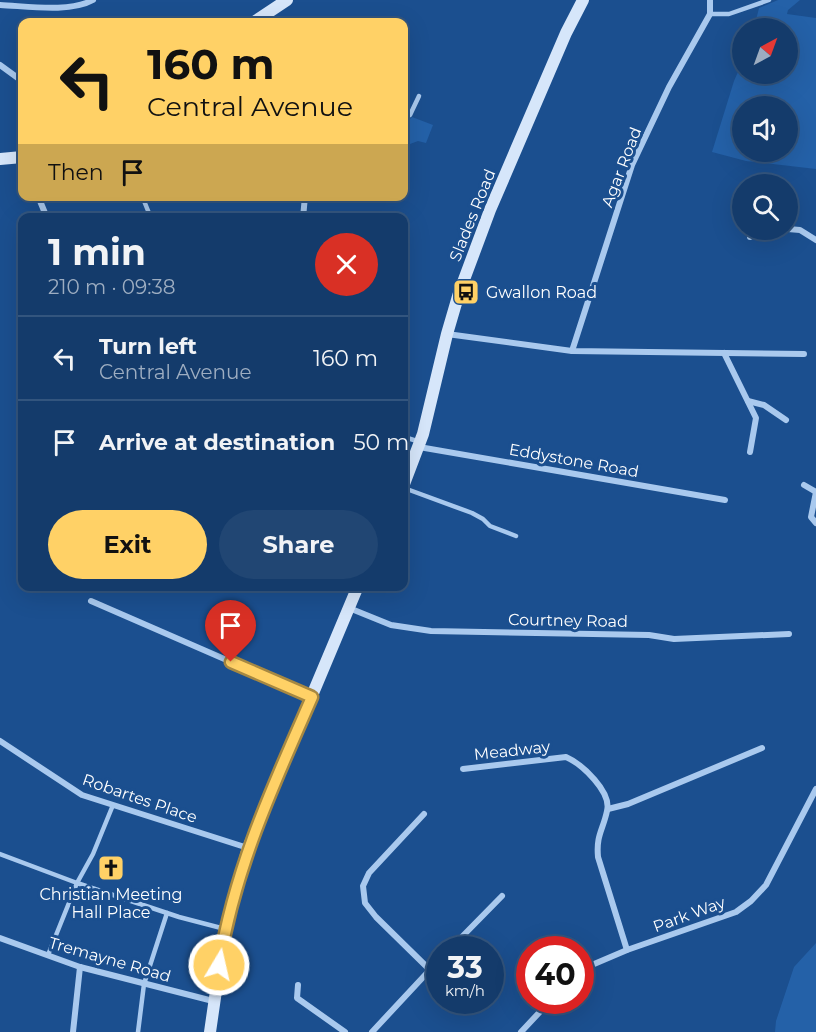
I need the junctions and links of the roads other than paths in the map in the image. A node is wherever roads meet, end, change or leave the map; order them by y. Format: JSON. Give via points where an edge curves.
{"nodes":[{"id":1,"x":93,"y":0,"type":"edge"},
{"id":2,"x":287,"y":0,"type":"edge"},
{"id":3,"x":583,"y":0,"type":"edge"},
{"id":4,"x":710,"y":0,"type":"edge"},
{"id":5,"x":769,"y":0,"type":"edge"},
{"id":6,"x":0,"y":5,"type":"edge"},
{"id":7,"x":710,"y":14,"type":"junction"},
{"id":8,"x":261,"y":18,"type":"edge"},
{"id":9,"x":0,"y":65,"type":"edge"},
{"id":10,"x":18,"y":78,"type":"edge"},
{"id":11,"x":419,"y":96,"type":"dead end"},
{"id":12,"x":408,"y":116,"type":"edge"},
{"id":13,"x":18,"y":157,"type":"edge"},
{"id":14,"x":0,"y":159,"type":"edge"},
{"id":15,"x":798,"y":230,"type":"edge"},
{"id":16,"x":816,"y":240,"type":"edge"},
{"id":17,"x":447,"y":334,"type":"junction"},
{"id":18,"x":572,"y":351,"type":"junction"},
{"id":19,"x":724,"y":353,"type":"junction"},
{"id":20,"x":804,"y":354,"type":"dead end"},
{"id":21,"x":748,"y":401,"type":"junction"},
{"id":22,"x":786,"y":420,"type":"dead end"},
{"id":23,"x":408,"y":439,"type":"edge"},
{"id":24,"x":419,"y":445,"type":"junction"},
{"id":25,"x":750,"y":452,"type":"dead end"},
{"id":26,"x":408,"y":475,"type":"edge"},
{"id":27,"x":804,"y":485,"type":"dead end"},
{"id":28,"x":408,"y":488,"type":"edge"},
{"id":29,"x":816,"y":492,"type":"edge"},
{"id":30,"x":725,"y":500,"type":"dead end"},
{"id":31,"x":816,"y":523,"type":"edge"},
{"id":32,"x":516,"y":536,"type":"dead end"},
{"id":33,"x":356,"y":591,"type":"edge"},
{"id":34,"x":91,"y":601,"type":"dead end"},
{"id":35,"x":349,"y":608,"type":"junction"},
{"id":36,"x":789,"y":634,"type":"dead end"},
{"id":37,"x":312,"y":697,"type":"junction"},
{"id":38,"x":0,"y":741,"type":"edge"},
{"id":39,"x":762,"y":748,"type":"dead end"},
{"id":40,"x":463,"y":769,"type":"dead end"},
{"id":41,"x":816,"y":789,"type":"edge"},
{"id":42,"x":113,"y":805,"type":"junction"},
{"id":43,"x":608,"y":809,"type":"junction"},
{"id":44,"x":424,"y":814,"type":"dead end"},
{"id":45,"x":248,"y":848,"type":"junction"},
{"id":46,"x":0,"y":854,"type":"edge"},
{"id":47,"x":77,"y":883,"type":"junction"},
{"id":48,"x":502,"y":896,"type":"dead end"},
{"id":49,"x":166,"y":913,"type":"junction"},
{"id":50,"x":225,"y":929,"type":"junction"},
{"id":51,"x":463,"y":936,"type":"edge"},
{"id":52,"x":0,"y":940,"type":"edge"},
{"id":53,"x":627,"y":950,"type":"junction"},
{"id":54,"x":48,"y":956,"type":"junction"},
{"id":55,"x":594,"y":964,"type":"edge"},
{"id":56,"x":426,"y":966,"type":"edge"},
{"id":57,"x":80,"y":967,"type":"junction"},
{"id":58,"x":426,"y":972,"type":"edge"},
{"id":59,"x":144,"y":984,"type":"junction"},
{"id":60,"x":298,"y":985,"type":"dead end"},
{"id":61,"x":213,"y":1001,"type":"junction"},
{"id":62,"x":537,"y":1014,"type":"edge"},
{"id":63,"x":73,"y":1032,"type":"edge"},
{"id":64,"x":138,"y":1032,"type":"edge"},
{"id":65,"x":210,"y":1032,"type":"edge"},
{"id":66,"x":345,"y":1032,"type":"edge"},
{"id":67,"x":372,"y":1032,"type":"edge"},
{"id":68,"x":521,"y":1032,"type":"edge"}],
"edges":[{"from":1,"to":6,"type":"street","via":[[66,7]]},
{"from":2,"to":8,"type":"street"},
{"from":3,"to":17,"type":"street","name":"Slades Road","via":[[490,210]]},
{"from":4,"to":7,"type":"street","name":"Agar Road"},
{"from":5,"to":7,"type":"lane","via":[[729,14]]},
{"from":7,"to":18,"type":"street","name":"Agar Road","via":[[669,87],[632,166]]},
{"from":9,"to":10,"type":"street"},
{"from":11,"to":12,"type":"lane"},
{"from":13,"to":14,"type":"street"},
{"from":15,"to":16,"type":"street"},
{"from":17,"to":18,"type":"street"},
{"from":17,"to":24,"type":"street","name":"Slades Road"},
{"from":18,"to":19,"type":"street"},
{"from":19,"to":20,"type":"street"},
{"from":19,"to":21,"type":"street"},
{"from":21,"to":22,"type":"street","via":[[764,405]]},
{"from":21,"to":25,"type":"street","via":[[756,418]]},
{"from":23,"to":24,"type":"lane"},
{"from":24,"to":26,"type":"street","name":"Slades Road"},
{"from":24,"to":30,"type":"street","name":"Eddystone Road"},
{"from":27,"to":29,"type":"street"},
{"from":28,"to":32,"type":"lane"},
{"from":29,"to":31,"type":"street","via":[[812,517]]},
{"from":33,"to":35,"type":"street"},
{"from":34,"to":37,"type":"street"},
{"from":35,"to":36,"type":"street","name":"Courtney Road","via":[[391,626],[431,631],[649,635],[675,639]]},
{"from":35,"to":37,"type":"street"},
{"from":37,"to":45,"type":"street"},
{"from":38,"to":42,"type":"street","name":"Robartes Place","via":[[82,795]]},
{"from":39,"to":43,"type":"street"},
{"from":40,"to":43,"type":"street","name":"Meadway","via":[[566,757],[589,773]]},
{"from":41,"to":53,"type":"street","name":"Park Way","via":[[766,885],[751,901],[736,912]]},
{"from":42,"to":45,"type":"street","name":"Robartes Place"},
{"from":42,"to":47,"type":"lane"},
{"from":43,"to":53,"type":"street","via":[[597,841],[598,857]]},
{"from":44,"to":56,"type":"street","via":[[369,873],[363,886],[365,903],[376,917]]},
{"from":45,"to":50,"type":"street"},
{"from":46,"to":47,"type":"lane"},
{"from":47,"to":49,"type":"lane"},
{"from":47,"to":54,"type":"lane"},
{"from":48,"to":51,"type":"street"},
{"from":49,"to":50,"type":"lane"},
{"from":49,"to":59,"type":"lane"},
{"from":50,"to":61,"type":"street"},
{"from":52,"to":54,"type":"street","name":"Tremayne Road"},
{"from":53,"to":55,"type":"street","name":"Park Way"},
{"from":54,"to":57,"type":"street","name":"Tremayne Road"},
{"from":57,"to":59,"type":"street","name":"Tremayne Road"},
{"from":57,"to":63,"type":"street"},
{"from":58,"to":67,"type":"street"},
{"from":59,"to":61,"type":"street","name":"Tremayne Road"},
{"from":59,"to":64,"type":"lane"},
{"from":60,"to":66,"type":"street","via":[[297,998]]},
{"from":61,"to":65,"type":"street"},
{"from":62,"to":68,"type":"street"}]}
